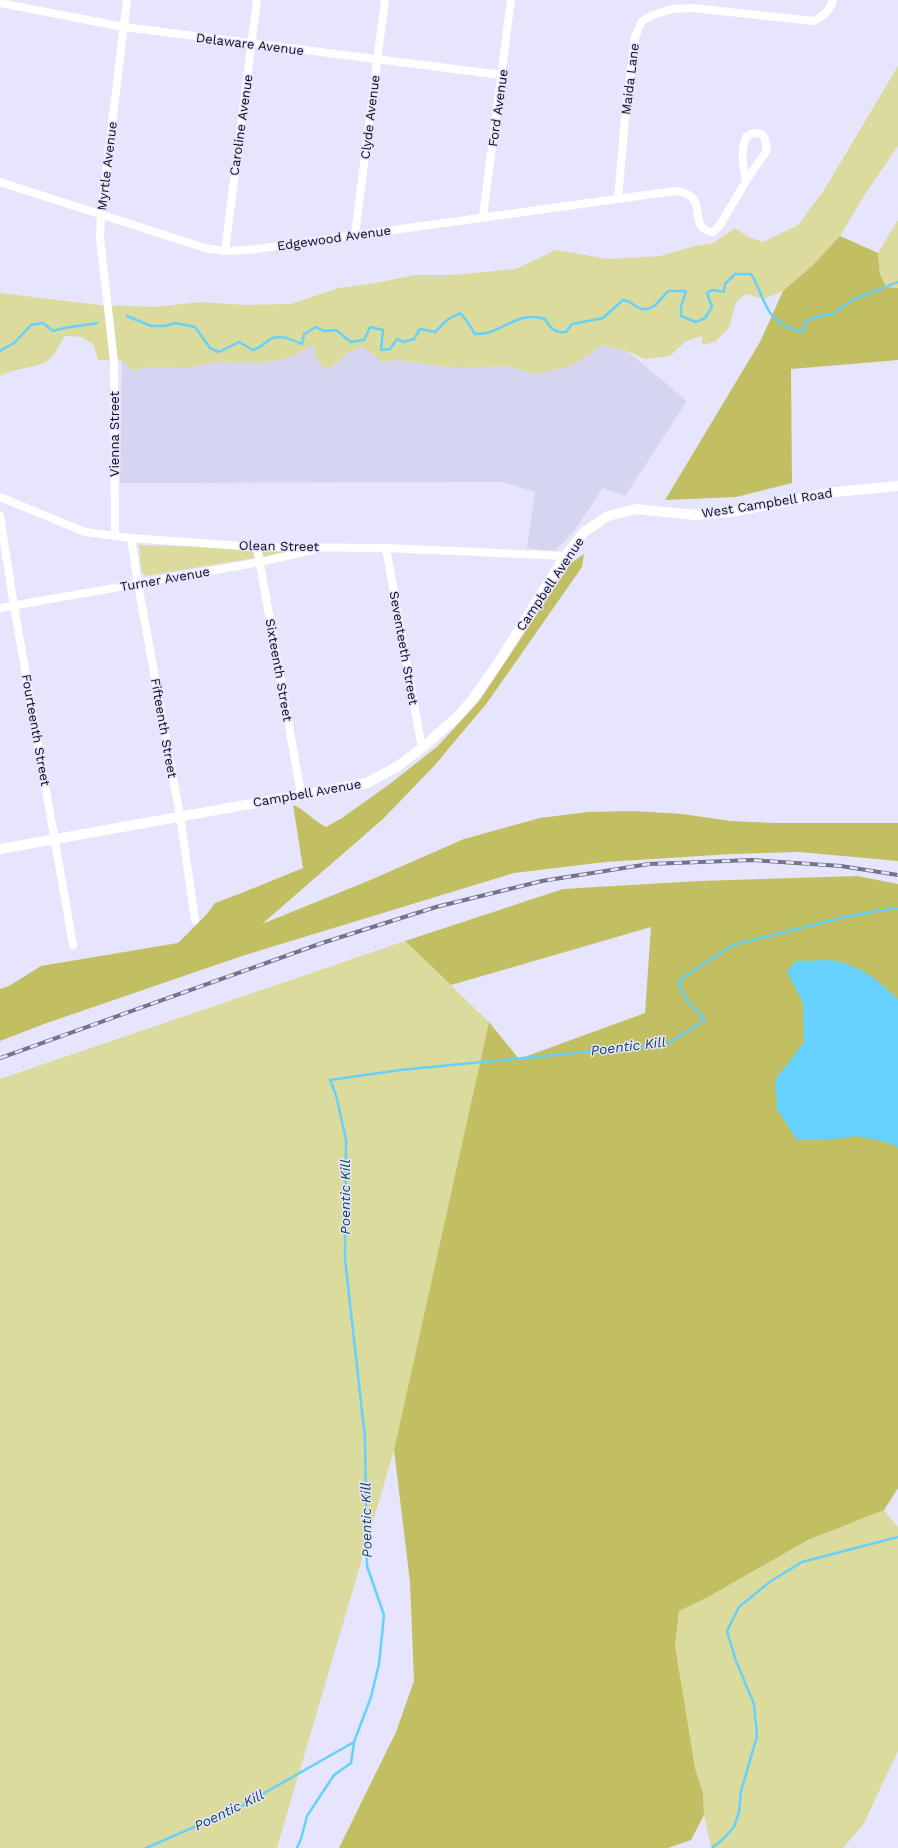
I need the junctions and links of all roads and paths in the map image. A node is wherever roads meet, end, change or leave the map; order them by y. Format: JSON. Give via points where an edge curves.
{"nodes":[{"id":1,"x":127,"y":0,"type":"edge"},
{"id":2,"x":257,"y":0,"type":"edge"},
{"id":3,"x":385,"y":0,"type":"edge"},
{"id":4,"x":511,"y":0,"type":"edge"},
{"id":5,"x":833,"y":0,"type":"edge"},
{"id":6,"x":0,"y":4,"type":"edge"},
{"id":7,"x":124,"y":27,"type":"junction"},
{"id":8,"x":252,"y":45,"type":"junction"},
{"id":9,"x":377,"y":60,"type":"junction"},
{"id":10,"x":502,"y":75,"type":"junction"},
{"id":11,"x":746,"y":181,"type":"junction"},
{"id":12,"x":0,"y":182,"type":"edge"},
{"id":13,"x":618,"y":198,"type":"junction"},
{"id":14,"x":101,"y":215,"type":"junction"},
{"id":15,"x":483,"y":216,"type":"junction"},
{"id":16,"x":355,"y":234,"type":"junction"},
{"id":17,"x":225,"y":251,"type":"junction"},
{"id":18,"x":112,"y":333,"type":"joint"},
{"id":19,"x":898,"y":486,"type":"edge"},
{"id":20,"x":0,"y":497,"type":"edge"},
{"id":21,"x":636,"y":509,"type":"joint"},
{"id":22,"x":0,"y":516,"type":"edge"},
{"id":23,"x":114,"y":535,"type":"junction"},
{"id":24,"x":131,"y":538,"type":"junction"},
{"id":25,"x":329,"y":546,"type":"junction"},
{"id":26,"x":257,"y":547,"type":"junction"},
{"id":27,"x":386,"y":548,"type":"junction"},
{"id":28,"x":565,"y":556,"type":"junction"},
{"id":29,"x":260,"y":562,"type":"junction"},
{"id":30,"x":138,"y":584,"type":"junction"},
{"id":31,"x":14,"y":606,"type":"junction"},
{"id":32,"x":0,"y":608,"type":"edge"},
{"id":33,"x":422,"y":748,"type":"junction"},
{"id":34,"x":301,"y":794,"type":"junction"},
{"id":35,"x":180,"y":816,"type":"junction"},
{"id":36,"x":55,"y":839,"type":"junction"},
{"id":37,"x":0,"y":848,"type":"edge"},
{"id":38,"x":195,"y":920,"type":"dead end"},
{"id":39,"x":73,"y":945,"type":"dead end"}],
"edges":[{"from":1,"to":7,"type":"street","name":"Myrtle Avenue"},
{"from":2,"to":8,"type":"street","name":"Caroline Avenue"},
{"from":3,"to":9,"type":"street","name":"Clyde Avenue"},
{"from":4,"to":10,"type":"street","name":"Ford Avenue"},
{"from":5,"to":13,"type":"street","name":"Maida Lane","via":[[829,11],[813,21],[692,8],[672,9],[642,21],[635,37]]},
{"from":6,"to":7,"type":"street","name":"Delaware Avenue"},
{"from":7,"to":8,"type":"street","name":"Delaware Avenue"},
{"from":7,"to":14,"type":"street","name":"Myrtle Avenue"},
{"from":8,"to":9,"type":"street","name":"Delaware Avenue"},
{"from":8,"to":17,"type":"street","name":"Caroline Avenue"},
{"from":9,"to":10,"type":"street","name":"Delaware Avenue"},
{"from":9,"to":16,"type":"street","name":"Clyde Avenue"},
{"from":10,"to":15,"type":"street","name":"Ford Avenue"},
{"from":11,"to":11,"type":"street","via":[[767,150],[762,134],[753,133],[746,137],[742,147]]},
{"from":11,"to":13,"type":"street","name":"Edgewood Avenue","via":[[720,225],[713,232],[701,227],[696,201],[684,192]]},
{"from":12,"to":14,"type":"street","name":"Edgewood Avenue"},
{"from":13,"to":15,"type":"street","name":"Edgewood Avenue"},
{"from":14,"to":17,"type":"street","name":"Edgewood Avenue","via":[[205,248]]},
{"from":14,"to":18,"type":"street","name":"Myrtle Avenue","via":[[100,239]]},
{"from":15,"to":16,"type":"street","name":"Edgewood Avenue"},
{"from":16,"to":17,"type":"street","name":"Edgewood Avenue","via":[[249,250]]},
{"from":18,"to":23,"type":"street","name":"Vienna Street"},
{"from":19,"to":21,"type":"street","name":"West Campbell Road","via":[[835,492],[731,512],[695,515]]},
{"from":20,"to":23,"type":"street","name":"Olean Street","via":[[85,532]]},
{"from":21,"to":28,"type":"street","name":"Campbell Avenue","via":[[617,512],[601,520],[584,532]]},
{"from":22,"to":31,"type":"street","name":"Fourteenth Street"},
{"from":23,"to":24,"type":"street","name":"Olean Street"},
{"from":24,"to":26,"type":"street","name":"Olean Street"},
{"from":24,"to":30,"type":"street","name":"Fifteenth Street"},
{"from":25,"to":26,"type":"street","name":"Olean Street"},
{"from":25,"to":27,"type":"street","name":"Olean Street"},
{"from":25,"to":29,"type":"street","name":"Turner Avenue"},
{"from":26,"to":29,"type":"street","name":"Sixteenth Street"},
{"from":27,"to":28,"type":"street","name":"Olean Street"},
{"from":27,"to":33,"type":"street","name":"Seventeeth Street"},
{"from":28,"to":33,"type":"street","name":"Campbell Avenue","via":[[473,699]]},
{"from":29,"to":30,"type":"street","name":"Turner Avenue"},
{"from":29,"to":34,"type":"street","name":"Sixteenth Street"},
{"from":30,"to":31,"type":"street","name":"Turner Avenue"},
{"from":30,"to":35,"type":"street","name":"Fifteenth Street"},
{"from":31,"to":32,"type":"street","name":"Turner Avenue"},
{"from":31,"to":36,"type":"street","name":"Fourteenth Street"},
{"from":33,"to":34,"type":"street","name":"Campbell Avenue","via":[[398,766],[367,783]]},
{"from":34,"to":35,"type":"street","name":"Campbell Avenue"},
{"from":35,"to":36,"type":"street","name":"Campbell Avenue"},
{"from":35,"to":38,"type":"street","name":"Fifteenth Street"},
{"from":36,"to":37,"type":"street","name":"Campbell Avenue"},
{"from":36,"to":39,"type":"street","name":"Fourteenth Street"}]}
